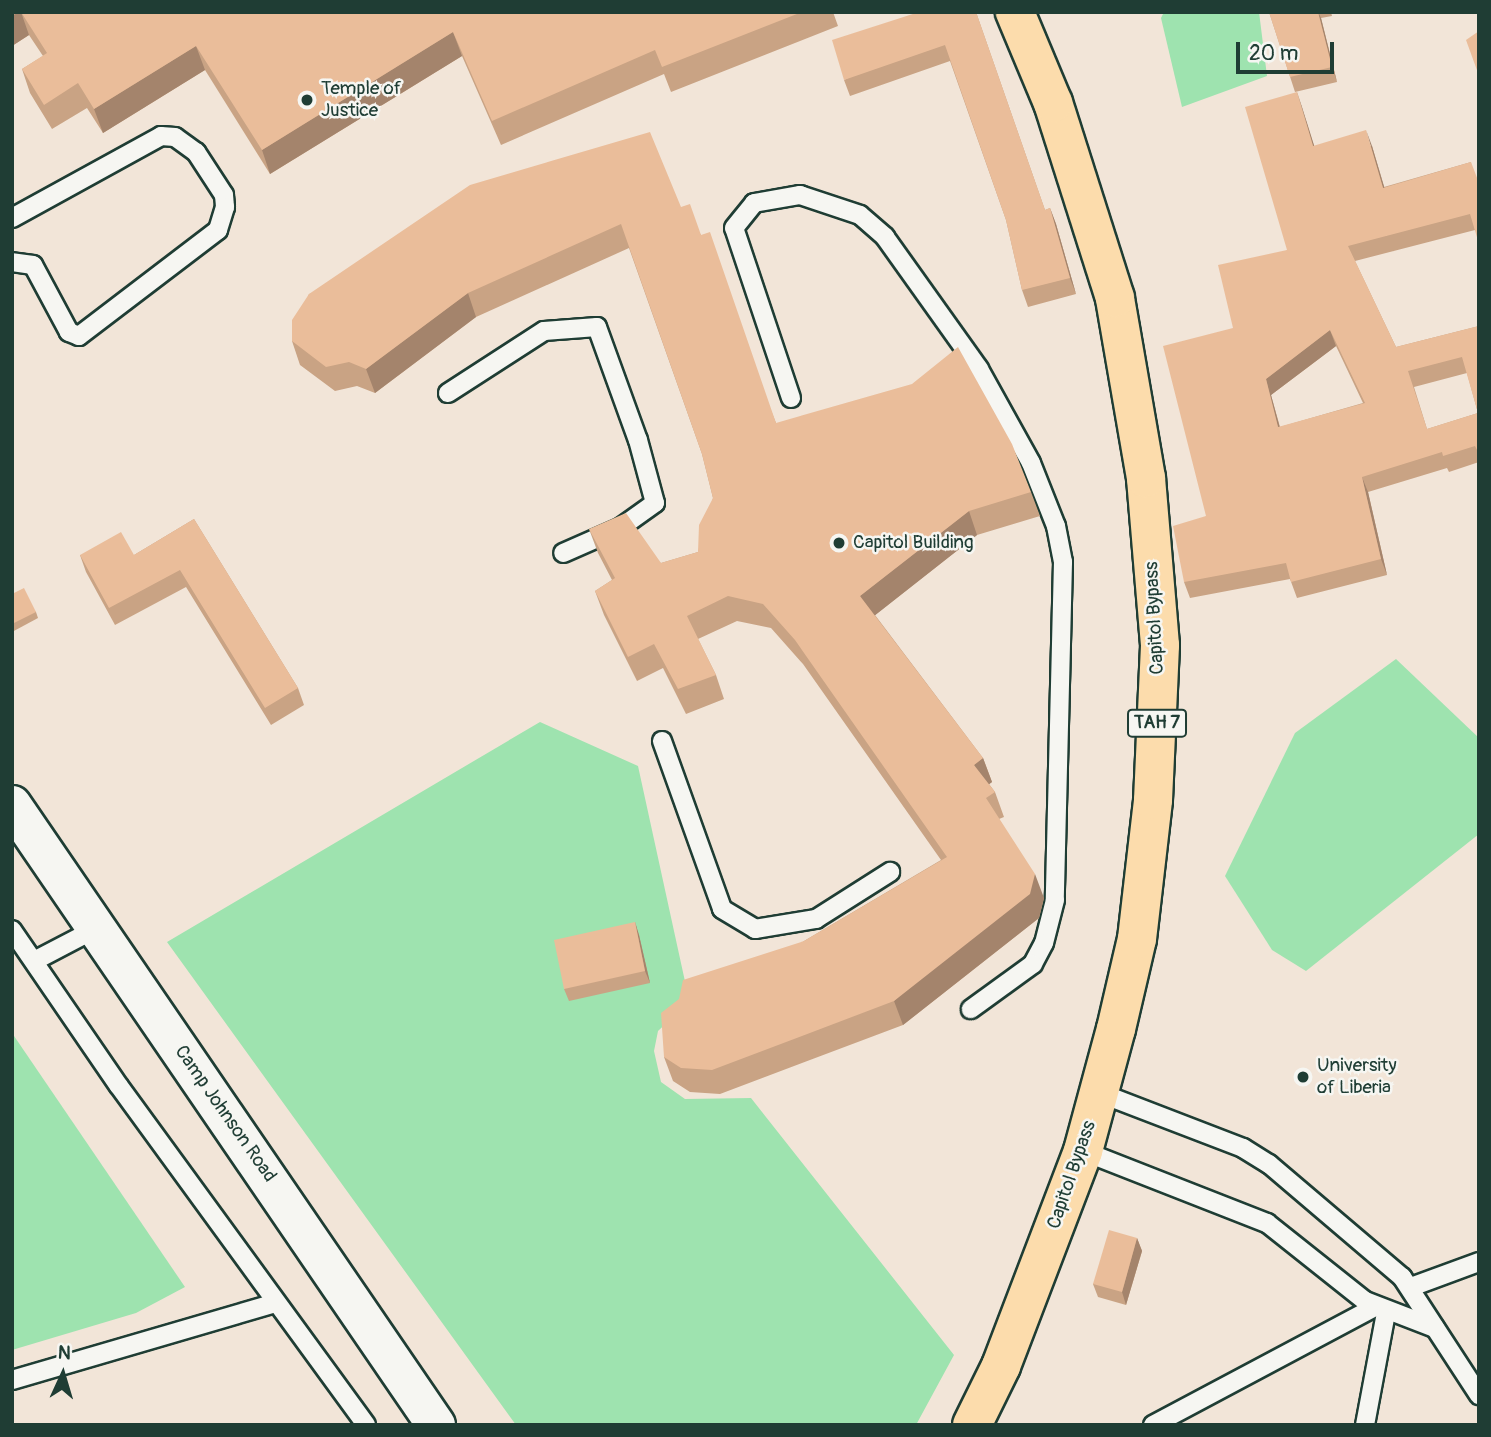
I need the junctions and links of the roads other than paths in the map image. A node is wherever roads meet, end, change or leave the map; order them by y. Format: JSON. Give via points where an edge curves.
{"nodes":[{"id":1,"x":1015,"y":12,"type":"edge"},
{"id":2,"x":12,"y":218,"type":"edge"},
{"id":3,"x":12,"y":262,"type":"edge"},
{"id":4,"x":448,"y":393,"type":"dead end"},
{"id":5,"x":791,"y":398,"type":"dead end"},
{"id":6,"x":563,"y":553,"type":"dead end"},
{"id":7,"x":662,"y":741,"type":"dead end"},
{"id":8,"x":12,"y":805,"type":"edge"},
{"id":9,"x":890,"y":872,"type":"dead end"},
{"id":10,"x":97,"y":928,"type":"junction"},
{"id":11,"x":12,"y":930,"type":"edge"},
{"id":12,"x":34,"y":961,"type":"junction"},
{"id":13,"x":971,"y":1009,"type":"dead end"},
{"id":14,"x":1100,"y":1094,"type":"junction"},
{"id":15,"x":1083,"y":1151,"type":"junction"},
{"id":16,"x":1479,"y":1262,"type":"edge"},
{"id":17,"x":1410,"y":1287,"type":"junction"},
{"id":18,"x":276,"y":1303,"type":"junction"},
{"id":19,"x":1380,"y":1310,"type":"junction"},
{"id":20,"x":1435,"y":1328,"type":"junction"},
{"id":21,"x":12,"y":1380,"type":"edge"},
{"id":22,"x":1479,"y":1395,"type":"edge"},
{"id":23,"x":366,"y":1425,"type":"edge"},
{"id":24,"x":436,"y":1425,"type":"edge"},
{"id":25,"x":972,"y":1425,"type":"edge"},
{"id":26,"x":1153,"y":1425,"type":"edge"},
{"id":27,"x":1365,"y":1425,"type":"edge"}],
"edges":[{"from":1,"to":14,"type":"highway","name":"Capitol Bypass","number":"TAH 7","via":[[1054,103],[1115,298],[1146,478],[1160,645],[1153,800],[1137,939]]},
{"from":2,"to":3,"type":"lane","via":[[161,136],[175,137],[196,152],[224,195],[225,207],[218,230],[79,336],[69,332],[33,265]]},
{"from":4,"to":6,"type":"lane","via":[[544,331],[597,327],[638,440],[655,503],[620,528]]},
{"from":5,"to":13,"type":"lane","via":[[734,228],[754,203],[800,195],[860,215],[885,237],[979,369],[1031,463],[1056,526],[1063,562],[1055,900],[1044,943],[1033,964]]},
{"from":7,"to":9,"type":"lane","via":[[722,909],[755,929],[816,919]]},
{"from":8,"to":10,"type":"main road","name":"Camp Johnson Road"},
{"from":10,"to":12,"type":"lane"},
{"from":10,"to":24,"type":"main road","name":"Camp Johnson Road"},
{"from":11,"to":12,"type":"lane"},
{"from":12,"to":18,"type":"lane"},
{"from":14,"to":15,"type":"highway","name":"Capitol Bypass","number":"TAH 7"},
{"from":14,"to":17,"type":"lane","via":[[1260,1158],[1395,1269]]},
{"from":15,"to":19,"type":"lane","via":[[1268,1223]]},
{"from":15,"to":25,"type":"highway","name":"Capitol Bypass","number":"TAH 7","via":[[1001,1366]]},
{"from":16,"to":17,"type":"lane"},
{"from":17,"to":20,"type":"lane"},
{"from":18,"to":21,"type":"lane"},
{"from":18,"to":23,"type":"lane"},
{"from":19,"to":20,"type":"lane"},
{"from":19,"to":26,"type":"lane"},
{"from":19,"to":27,"type":"lane"},
{"from":20,"to":22,"type":"lane"}]}
